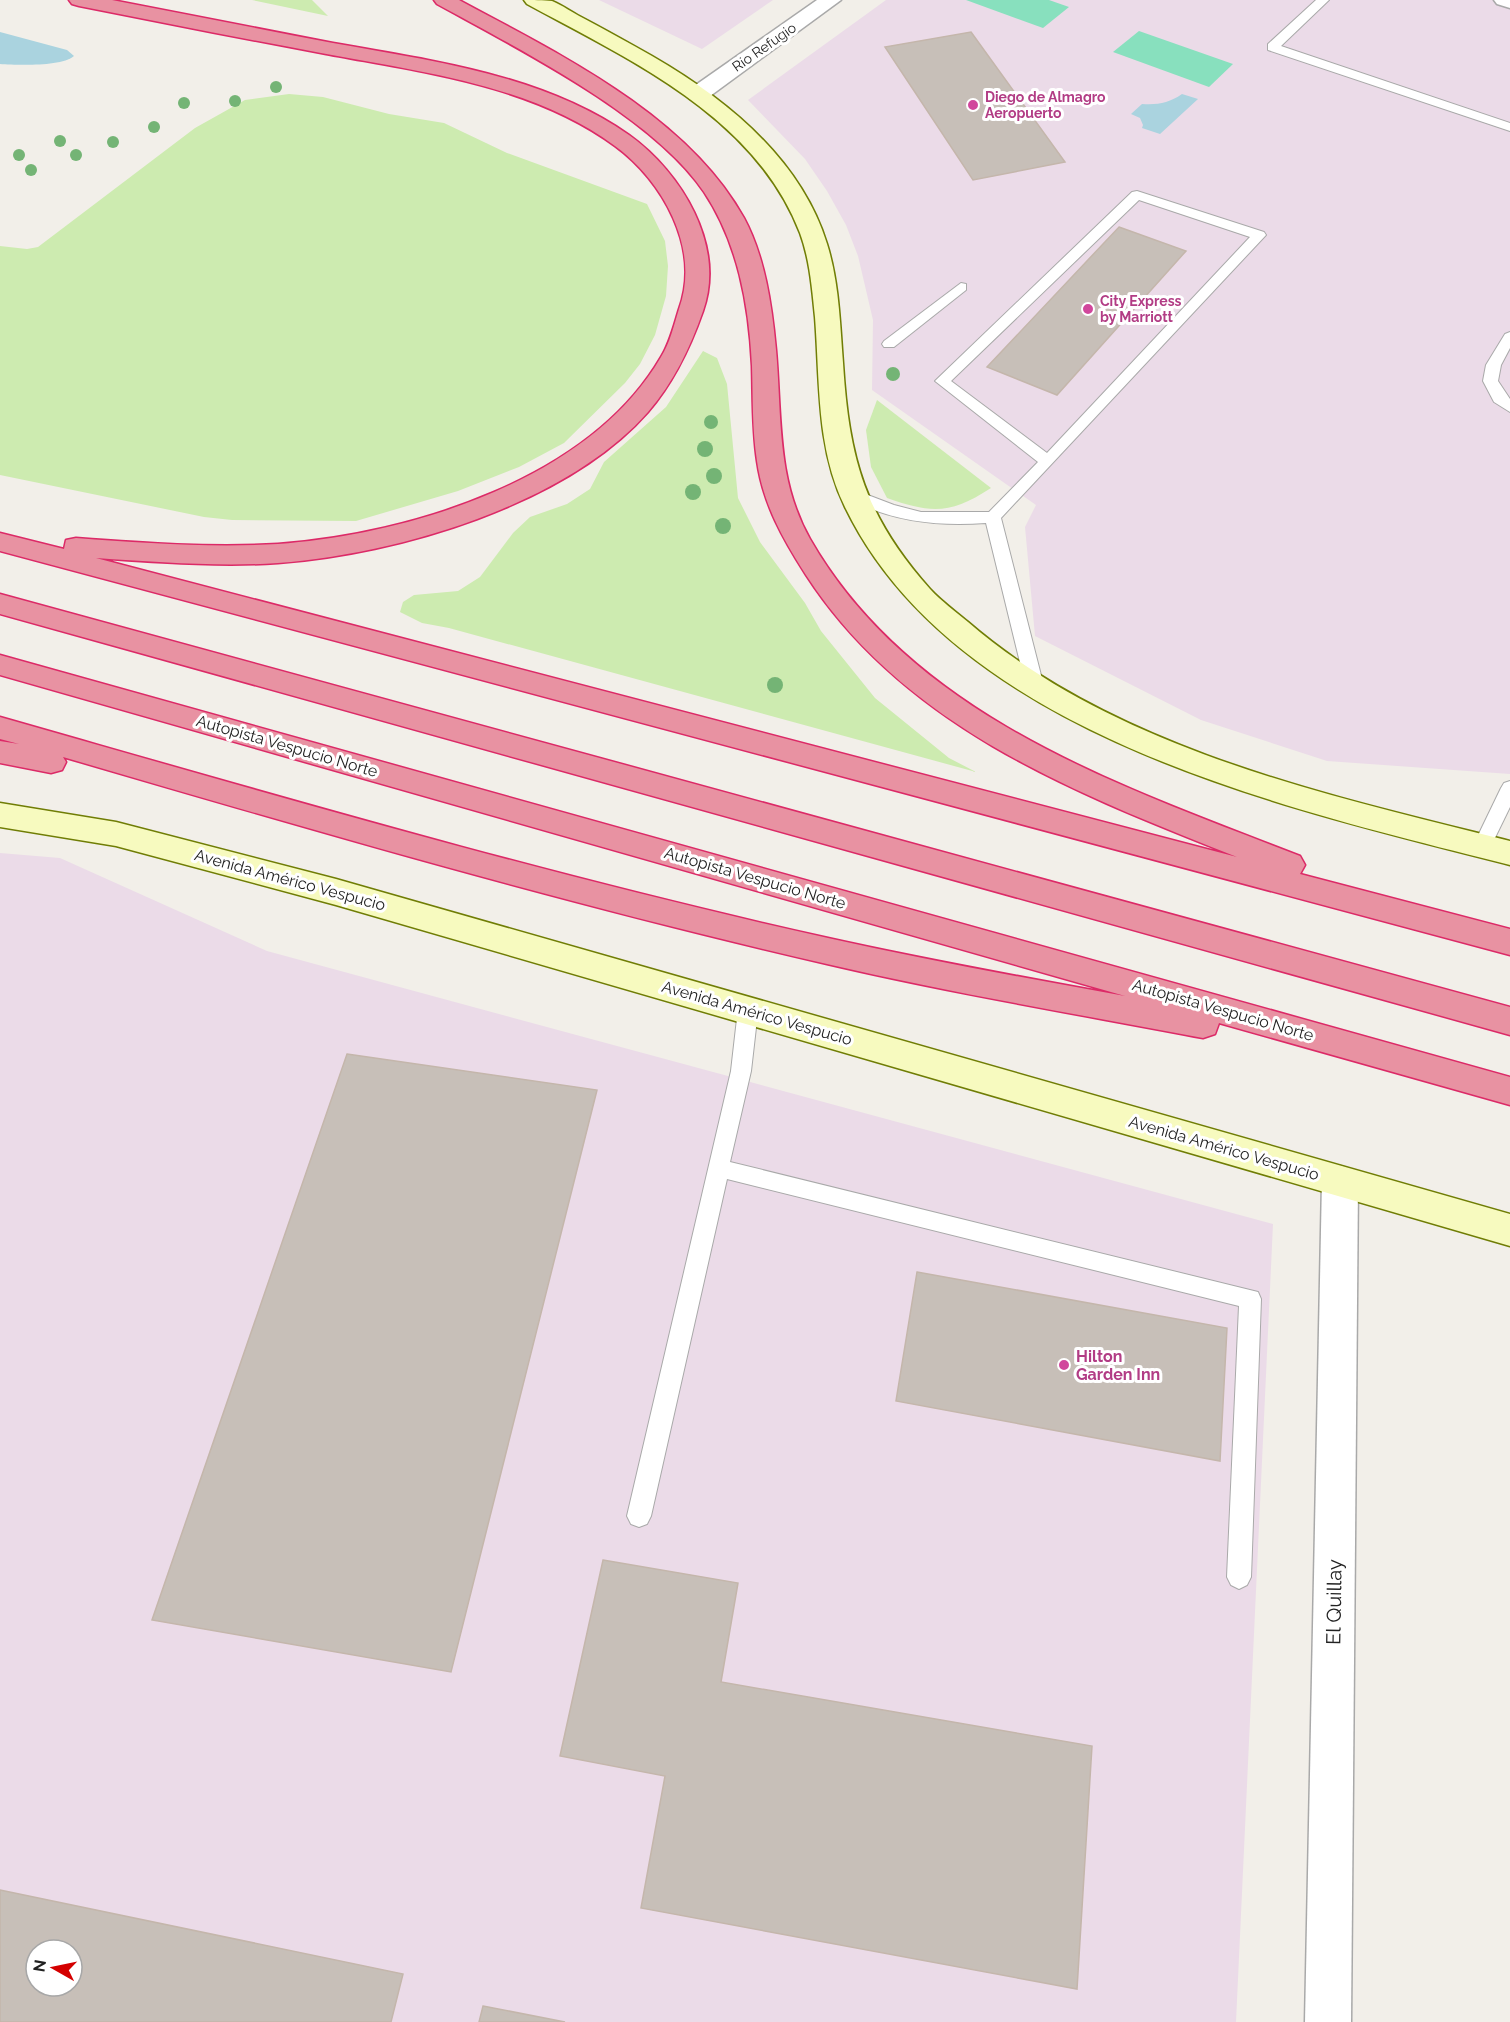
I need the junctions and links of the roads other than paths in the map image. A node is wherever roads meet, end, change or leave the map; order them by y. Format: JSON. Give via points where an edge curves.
{"nodes":[{"id":1,"x":79,"y":0,"type":"edge"},
{"id":2,"x":444,"y":0,"type":"edge"},
{"id":3,"x":534,"y":0,"type":"edge"},
{"id":4,"x":831,"y":0,"type":"edge"},
{"id":5,"x":1323,"y":0,"type":"edge"},
{"id":6,"x":1504,"y":0,"type":"edge"},
{"id":7,"x":1510,"y":2,"type":"edge"},
{"id":8,"x":698,"y":94,"type":"junction"},
{"id":9,"x":1510,"y":126,"type":"edge"},
{"id":10,"x":961,"y":287,"type":"dead end"},
{"id":11,"x":1510,"y":337,"type":"edge"},
{"id":12,"x":889,"y":344,"type":"dead end"},
{"id":13,"x":1510,"y":407,"type":"edge"},
{"id":14,"x":1048,"y":462,"type":"junction"},
{"id":15,"x":852,"y":494,"type":"junction"},
{"id":16,"x":993,"y":517,"type":"junction"},
{"id":17,"x":0,"y":541,"type":"edge"},
{"id":18,"x":0,"y":604,"type":"edge"},
{"id":19,"x":0,"y":665,"type":"edge"},
{"id":20,"x":1035,"y":687,"type":"junction"},
{"id":21,"x":0,"y":728,"type":"edge"},
{"id":22,"x":0,"y":752,"type":"edge"},
{"id":23,"x":1510,"y":788,"type":"edge"},
{"id":24,"x":300,"y":814,"type":"junction"},
{"id":25,"x":0,"y":815,"type":"edge"},
{"id":26,"x":1496,"y":850,"type":"edge"},
{"id":27,"x":1418,"y":917,"type":"junction"},
{"id":28,"x":1510,"y":942,"type":"edge"},
{"id":29,"x":748,"y":1010,"type":"junction"},
{"id":30,"x":1510,"y":1021,"type":"edge"},
{"id":31,"x":1437,"y":1070,"type":"junction"},
{"id":32,"x":1510,"y":1091,"type":"edge"},
{"id":33,"x":718,"y":1168,"type":"junction"},
{"id":34,"x":1340,"y":1181,"type":"junction"},
{"id":35,"x":1510,"y":1230,"type":"edge"},
{"id":36,"x":639,"y":1516,"type":"dead end"},
{"id":37,"x":1239,"y":1577,"type":"dead end"},
{"id":38,"x":1328,"y":2022,"type":"edge"}],
"edges":[{"from":1,"to":17,"type":"highway","via":[[471,76],[565,108],[624,141],[673,195],[694,242],[698,267],[696,294],[690,321],[674,356],[643,400],[620,424],[533,483],[443,522],[362,542],[262,554],[127,551]]},
{"from":2,"to":27,"type":"highway","via":[[551,60],[655,130],[686,157],[731,215],[744,246],[761,330],[772,475],[799,542],[826,583],[874,640],[913,677],[1010,744],[1065,773]]},
{"from":3,"to":8,"type":"street"},
{"from":4,"to":8,"type":"street","name":"Río Refugio"},
{"from":5,"to":9,"type":"lane","via":[[1272,47]]},
{"from":6,"to":7,"type":"street"},
{"from":8,"to":15,"type":"street","via":[[744,133],[776,169],[811,232],[823,277],[834,434]]},
{"from":10,"to":12,"type":"lane"},
{"from":11,"to":13,"type":"lane","via":[[1490,367],[1490,379],[1494,391]]},
{"from":14,"to":14,"type":"lane","via":[[1162,339],[1259,235],[1137,195],[942,381]]},
{"from":14,"to":16,"type":"lane"},
{"from":15,"to":16,"type":"lane","via":[[922,519]]},
{"from":15,"to":20,"type":"street","via":[[868,527],[917,592],[982,652]]},
{"from":16,"to":20,"type":"lane"},
{"from":17,"to":27,"type":"highway"},
{"from":18,"to":30,"type":"highway"},
{"from":19,"to":31,"type":"highway","name":"Autopista Vespucio Norte"},
{"from":20,"to":26,"type":"street","via":[[1094,719],[1186,758],[1304,797]]},
{"from":21,"to":24,"type":"highway"},
{"from":22,"to":24,"type":"highway"},
{"from":23,"to":26,"type":"lane"},
{"from":24,"to":31,"type":"highway","via":[[780,940]]},
{"from":25,"to":29,"type":"street","name":"Avenida Américo Vespucio","via":[[116,834],[208,857]]},
{"from":27,"to":28,"type":"highway"},
{"from":29,"to":33,"type":"lane","via":[[741,1071]]},
{"from":29,"to":34,"type":"street","name":"Avenida Américo Vespucio"},
{"from":31,"to":32,"type":"highway","name":"Autopista Vespucio Norte"},
{"from":33,"to":36,"type":"lane"},
{"from":33,"to":37,"type":"lane","via":[[1250,1299]]},
{"from":34,"to":35,"type":"street","name":"Avenida Américo Vespucio"},
{"from":34,"to":38,"type":"street","name":"El Quillay"}]}
